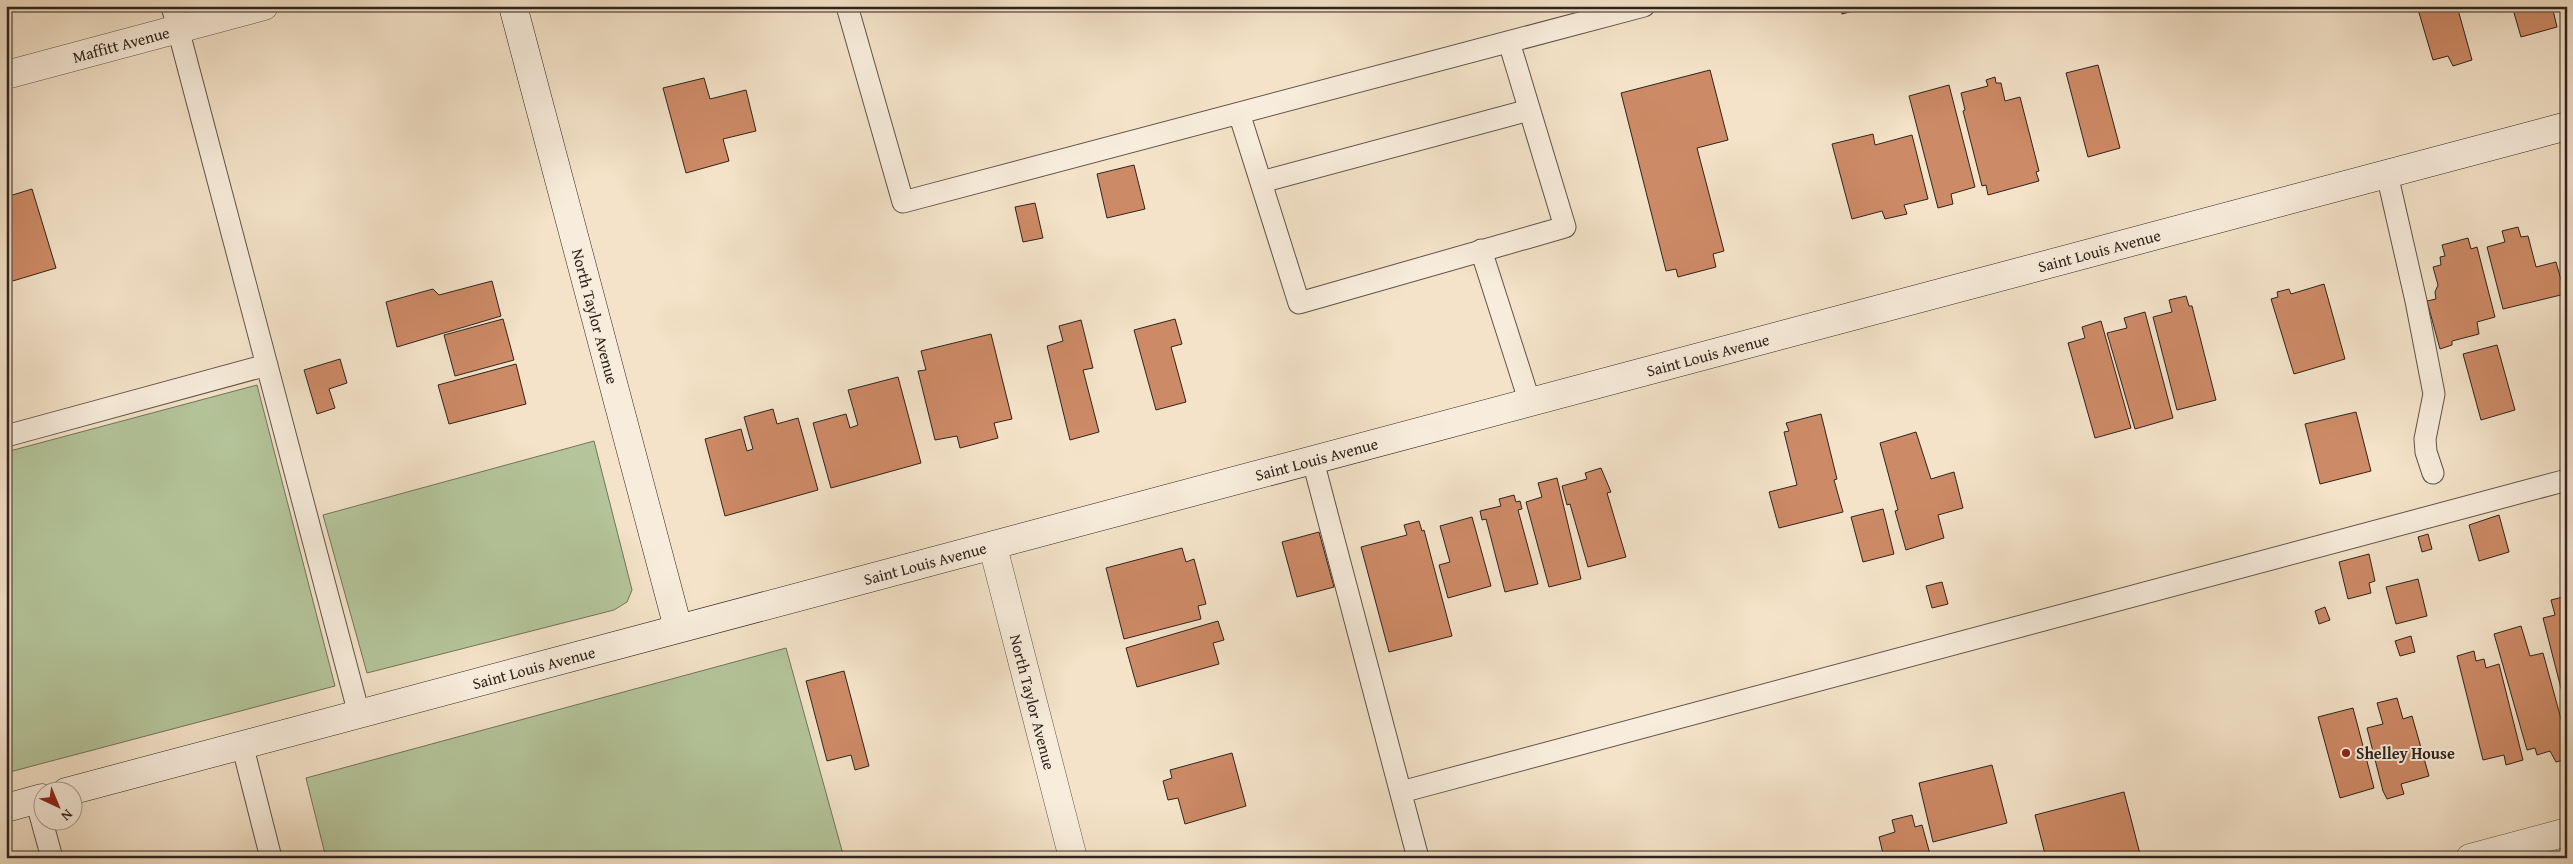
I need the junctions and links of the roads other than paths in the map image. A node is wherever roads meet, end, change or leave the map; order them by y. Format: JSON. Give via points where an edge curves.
{"nodes":[{"id":1,"x":264,"y":6,"type":"edge"},
{"id":2,"x":513,"y":6,"type":"edge"},
{"id":3,"x":847,"y":6,"type":"edge"},
{"id":4,"x":1644,"y":6,"type":"edge"},
{"id":5,"x":175,"y":18,"type":"edge"},
{"id":6,"x":1509,"y":42,"type":"junction"},
{"id":7,"x":6,"y":75,"type":"edge"},
{"id":8,"x":1529,"y":110,"type":"junction"},
{"id":9,"x":1240,"y":113,"type":"junction"},
{"id":10,"x":2567,"y":126,"type":"edge"},
{"id":11,"x":2387,"y":174,"type":"junction"},
{"id":12,"x":1261,"y":182,"type":"junction"},
{"id":13,"x":1481,"y":250,"type":"junction"},
{"id":14,"x":267,"y":365,"type":"junction"},
{"id":15,"x":1530,"y":403,"type":"junction"},
{"id":16,"x":6,"y":436,"type":"edge"},
{"id":17,"x":1313,"y":461,"type":"junction"},
{"id":18,"x":2433,"y":473,"type":"dead end"},
{"id":19,"x":2567,"y":480,"type":"edge"},
{"id":20,"x":993,"y":547,"type":"junction"},
{"id":21,"x":678,"y":628,"type":"junction"},
{"id":22,"x":359,"y":714,"type":"junction"},
{"id":23,"x":242,"y":744,"type":"junction"},
{"id":24,"x":82,"y":788,"type":"edge"},
{"id":25,"x":1401,"y":792,"type":"junction"},
{"id":26,"x":32,"y":801,"type":"edge"},
{"id":27,"x":6,"y":808,"type":"edge"},
{"id":28,"x":46,"y":832,"type":"edge"},
{"id":29,"x":2567,"y":832,"type":"edge"},
{"id":30,"x":52,"y":858,"type":"edge"},
{"id":31,"x":270,"y":858,"type":"edge"},
{"id":32,"x":1073,"y":858,"type":"edge"},
{"id":33,"x":1418,"y":858,"type":"edge"},
{"id":34,"x":2470,"y":858,"type":"edge"}],
"edges":[{"from":1,"to":5,"type":"street","name":"Maffitt Avenue"},
{"from":2,"to":21,"type":"street","name":"North Taylor Avenue"},
{"from":3,"to":9,"type":"lane","via":[[903,202]]},
{"from":4,"to":6,"type":"lane"},
{"from":5,"to":7,"type":"street","name":"Maffitt Avenue"},
{"from":5,"to":14,"type":"lane"},
{"from":6,"to":8,"type":"lane"},
{"from":6,"to":9,"type":"lane"},
{"from":8,"to":12,"type":"lane"},
{"from":8,"to":13,"type":"lane","via":[[1565,227]]},
{"from":9,"to":12,"type":"lane"},
{"from":10,"to":11,"type":"street","name":"Saint Louis Avenue"},
{"from":11,"to":15,"type":"street","name":"Saint Louis Avenue"},
{"from":11,"to":18,"type":"lane","via":[[2434,394],[2425,439]]},
{"from":12,"to":13,"type":"lane","via":[[1299,303]]},
{"from":13,"to":15,"type":"lane"},
{"from":14,"to":16,"type":"lane"},
{"from":14,"to":22,"type":"lane"},
{"from":15,"to":17,"type":"street","name":"Saint Louis Avenue"},
{"from":17,"to":20,"type":"street","name":"Saint Louis Avenue"},
{"from":17,"to":25,"type":"lane"},
{"from":19,"to":25,"type":"lane"},
{"from":20,"to":21,"type":"street","name":"Saint Louis Avenue"},
{"from":20,"to":32,"type":"street","name":"North Taylor Avenue"},
{"from":21,"to":22,"type":"street","name":"Saint Louis Avenue"},
{"from":22,"to":23,"type":"street","name":"Saint Louis Avenue"},
{"from":23,"to":24,"type":"street","name":"Saint Louis Avenue"},
{"from":23,"to":31,"type":"lane"},
{"from":25,"to":33,"type":"lane"},
{"from":26,"to":27,"type":"street"},
{"from":28,"to":30,"type":"lane"},
{"from":29,"to":34,"type":"street"}]}
